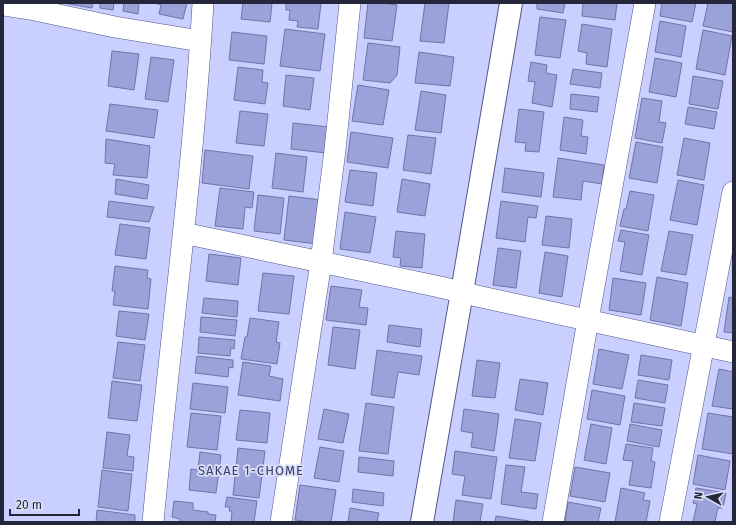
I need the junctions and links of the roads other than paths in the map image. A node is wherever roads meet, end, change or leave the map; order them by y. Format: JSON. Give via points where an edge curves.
{"nodes":[{"id":1,"x":203,"y":3,"type":"edge"},
{"id":2,"x":350,"y":3,"type":"edge"},
{"id":3,"x":512,"y":3,"type":"edge"},
{"id":4,"x":645,"y":3,"type":"edge"},
{"id":5,"x":3,"y":5,"type":"edge"},
{"id":6,"x":36,"y":7,"type":"edge"},
{"id":7,"x":200,"y":42,"type":"junction"},
{"id":8,"x":733,"y":192,"type":"edge"},
{"id":9,"x":183,"y":233,"type":"junction"},
{"id":10,"x":321,"y":262,"type":"junction"},
{"id":11,"x":462,"y":292,"type":"junction"},
{"id":12,"x":588,"y":320,"type":"junction"},
{"id":13,"x":704,"y":346,"type":"junction"},
{"id":14,"x":733,"y":352,"type":"edge"},
{"id":15,"x":153,"y":522,"type":"edge"},
{"id":16,"x":281,"y":522,"type":"edge"},
{"id":17,"x":422,"y":522,"type":"edge"},
{"id":18,"x":553,"y":522,"type":"edge"},
{"id":19,"x":670,"y":522,"type":"edge"}],
"edges":[{"from":1,"to":7,"type":"street"},
{"from":2,"to":10,"type":"street"},
{"from":3,"to":11,"type":"street"},
{"from":4,"to":12,"type":"street"},
{"from":5,"to":6,"type":"street"},
{"from":6,"to":7,"type":"street","via":[[115,27]]},
{"from":7,"to":9,"type":"street"},
{"from":8,"to":13,"type":"street"},
{"from":9,"to":10,"type":"street"},
{"from":9,"to":15,"type":"street"},
{"from":10,"to":11,"type":"street"},
{"from":10,"to":16,"type":"street"},
{"from":11,"to":12,"type":"street"},
{"from":11,"to":17,"type":"street"},
{"from":12,"to":13,"type":"street"},
{"from":12,"to":18,"type":"street"},
{"from":13,"to":14,"type":"street"},
{"from":13,"to":19,"type":"street"}]}
